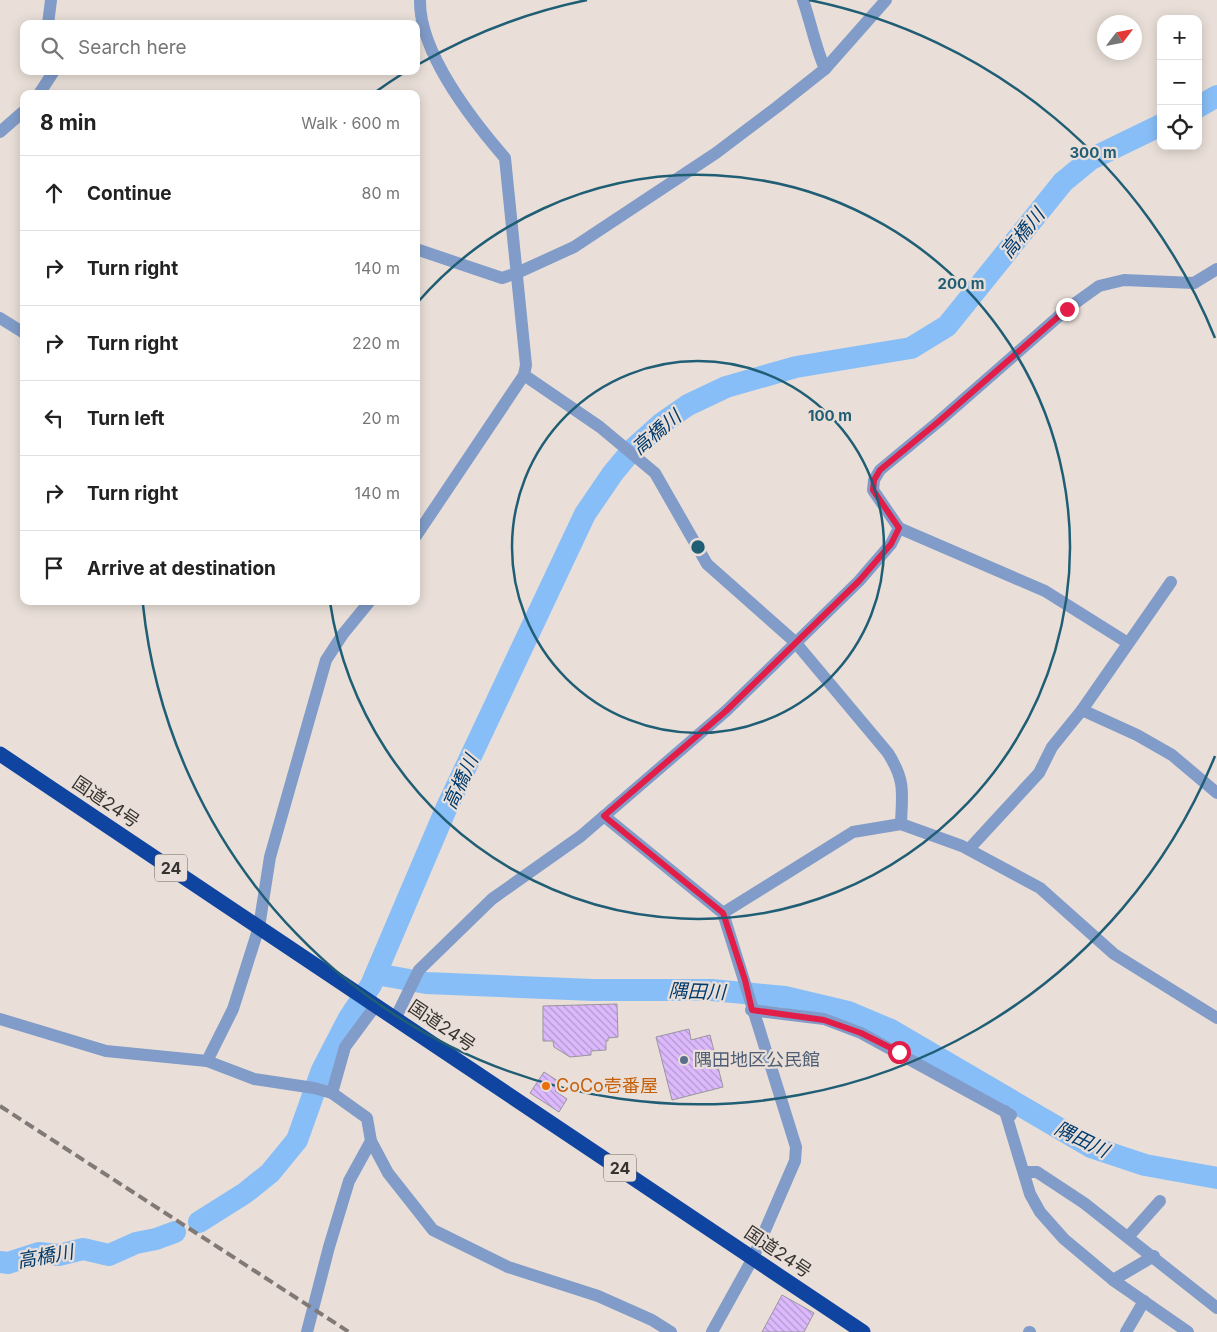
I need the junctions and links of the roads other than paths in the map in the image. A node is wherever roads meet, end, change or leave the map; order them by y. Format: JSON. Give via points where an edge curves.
{"nodes":[{"id":1,"x":51,"y":0,"type":"edge"},
{"id":2,"x":420,"y":0,"type":"edge"},
{"id":3,"x":803,"y":0,"type":"edge"},
{"id":4,"x":886,"y":0,"type":"edge"},
{"id":5,"x":48,"y":20,"type":"edge"},
{"id":6,"x":825,"y":69,"type":"junction"},
{"id":7,"x":51,"y":75,"type":"edge"},
{"id":8,"x":42,"y":90,"type":"edge"},
{"id":9,"x":20,"y":114,"type":"edge"},
{"id":10,"x":0,"y":132,"type":"edge"},
{"id":11,"x":420,"y":250,"type":"edge"},
{"id":12,"x":1217,"y":269,"type":"edge"},
{"id":13,"x":518,"y":273,"type":"junction"},
{"id":14,"x":0,"y":318,"type":"edge"},
{"id":15,"x":20,"y":330,"type":"edge"},
{"id":16,"x":524,"y":375,"type":"junction"},
{"id":17,"x":899,"y":528,"type":"junction"},
{"id":18,"x":420,"y":530,"type":"edge"},
{"id":19,"x":1171,"y":582,"type":"dead end"},
{"id":20,"x":367,"y":605,"type":"edge"},
{"id":21,"x":795,"y":642,"type":"junction"},
{"id":22,"x":1128,"y":643,"type":"junction"},
{"id":23,"x":1082,"y":710,"type":"junction"},
{"id":24,"x":0,"y":754,"type":"edge"},
{"id":25,"x":1217,"y":793,"type":"edge"},
{"id":26,"x":604,"y":816,"type":"junction"},
{"id":27,"x":900,"y":824,"type":"junction"},
{"id":28,"x":969,"y":849,"type":"junction"},
{"id":29,"x":723,"y":913,"type":"junction"},
{"id":30,"x":259,"y":927,"type":"junction"},
{"id":31,"x":376,"y":1005,"type":"junction"},
{"id":32,"x":750,"y":1006,"type":"junction"},
{"id":33,"x":396,"y":1017,"type":"junction"},
{"id":34,"x":1217,"y":1018,"type":"edge"},
{"id":35,"x":0,"y":1019,"type":"edge"},
{"id":36,"x":207,"y":1061,"type":"junction"},
{"id":37,"x":332,"y":1093,"type":"junction"},
{"id":38,"x":371,"y":1141,"type":"junction"},
{"id":39,"x":1024,"y":1172,"type":"junction"},
{"id":40,"x":1160,"y":1201,"type":"dead end"},
{"id":41,"x":1128,"y":1237,"type":"junction"},
{"id":42,"x":1154,"y":1256,"type":"junction"},
{"id":43,"x":752,"y":1258,"type":"junction"},
{"id":44,"x":1113,"y":1280,"type":"junction"},
{"id":45,"x":1144,"y":1301,"type":"junction"},
{"id":46,"x":1217,"y":1308,"type":"edge"},
{"id":47,"x":307,"y":1332,"type":"edge"},
{"id":48,"x":670,"y":1332,"type":"edge"},
{"id":49,"x":712,"y":1332,"type":"edge"},
{"id":50,"x":863,"y":1332,"type":"edge"},
{"id":51,"x":1126,"y":1332,"type":"edge"},
{"id":52,"x":1188,"y":1332,"type":"edge"}],
"edges":[{"from":1,"to":5,"type":"street"},
{"from":2,"to":13,"type":"street","via":[[422,27],[445,77],[484,134],[505,158]]},
{"from":3,"to":6,"type":"street"},
{"from":4,"to":6,"type":"street"},
{"from":6,"to":13,"type":"street","via":[[716,153],[621,217],[574,247]]},
{"from":7,"to":8,"type":"street"},
{"from":9,"to":10,"type":"street"},
{"from":11,"to":13,"type":"street","via":[[502,278]]},
{"from":12,"to":17,"type":"street","via":[[1194,284],[1124,280],[1100,286],[1067,309],[876,474],[873,490]]},
{"from":13,"to":16,"type":"street","via":[[526,365]]},
{"from":14,"to":15,"type":"street"},
{"from":16,"to":18,"type":"street"},
{"from":16,"to":21,"type":"street","via":[[600,427],[655,473],[707,564]]},
{"from":17,"to":21,"type":"street","via":[[891,544],[859,581]]},
{"from":17,"to":22,"type":"street","via":[[1045,591]]},
{"from":19,"to":22,"type":"street"},
{"from":20,"to":30,"type":"street","via":[[342,634],[326,660],[270,856]]},
{"from":21,"to":26,"type":"street","via":[[726,711]]},
{"from":21,"to":27,"type":"street","via":[[888,753],[899,772],[903,786]]},
{"from":22,"to":23,"type":"street"},
{"from":23,"to":25,"type":"street","via":[[1172,755]]},
{"from":23,"to":28,"type":"street","via":[[1052,747],[1039,773]]},
{"from":24,"to":30,"type":"highway","name":"国道24号","number":"24"},
{"from":26,"to":29,"type":"street"},
{"from":26,"to":33,"type":"street","via":[[492,900],[419,970]]},
{"from":27,"to":28,"type":"street"},
{"from":27,"to":29,"type":"street","via":[[853,832]]},
{"from":28,"to":34,"type":"street","via":[[1040,888],[1114,954]]},
{"from":29,"to":32,"type":"street"},
{"from":30,"to":31,"type":"highway","name":"国道24号","number":"24"},
{"from":30,"to":36,"type":"street","via":[[233,1009]]},
{"from":31,"to":33,"type":"highway","name":"国道24号","number":"24"},
{"from":31,"to":37,"type":"street","via":[[345,1047]]},
{"from":32,"to":39,"type":"street","via":[[824,1020],[861,1033],[1008,1113]]},
{"from":32,"to":43,"type":"street","via":[[796,1147],[795,1160]]},
{"from":33,"to":43,"type":"highway","name":"国道24号","number":"24"},
{"from":35,"to":36,"type":"street","via":[[106,1051]]},
{"from":36,"to":37,"type":"street","via":[[254,1079]]},
{"from":37,"to":38,"type":"street","via":[[367,1118]]},
{"from":38,"to":47,"type":"street","via":[[349,1181],[328,1247]]},
{"from":38,"to":48,"type":"street","via":[[388,1173],[433,1230],[508,1267],[598,1296],[652,1320]]},
{"from":39,"to":41,"type":"street","via":[[1037,1172]]},
{"from":39,"to":44,"type":"street","via":[[1030,1194],[1040,1212],[1064,1239]]},
{"from":40,"to":41,"type":"street"},
{"from":41,"to":42,"type":"street"},
{"from":42,"to":44,"type":"street"},
{"from":42,"to":46,"type":"street"},
{"from":43,"to":49,"type":"street"},
{"from":43,"to":50,"type":"highway","name":"国道24号","number":"24"},
{"from":44,"to":45,"type":"street"},
{"from":45,"to":51,"type":"street"},
{"from":45,"to":52,"type":"street"}]}
